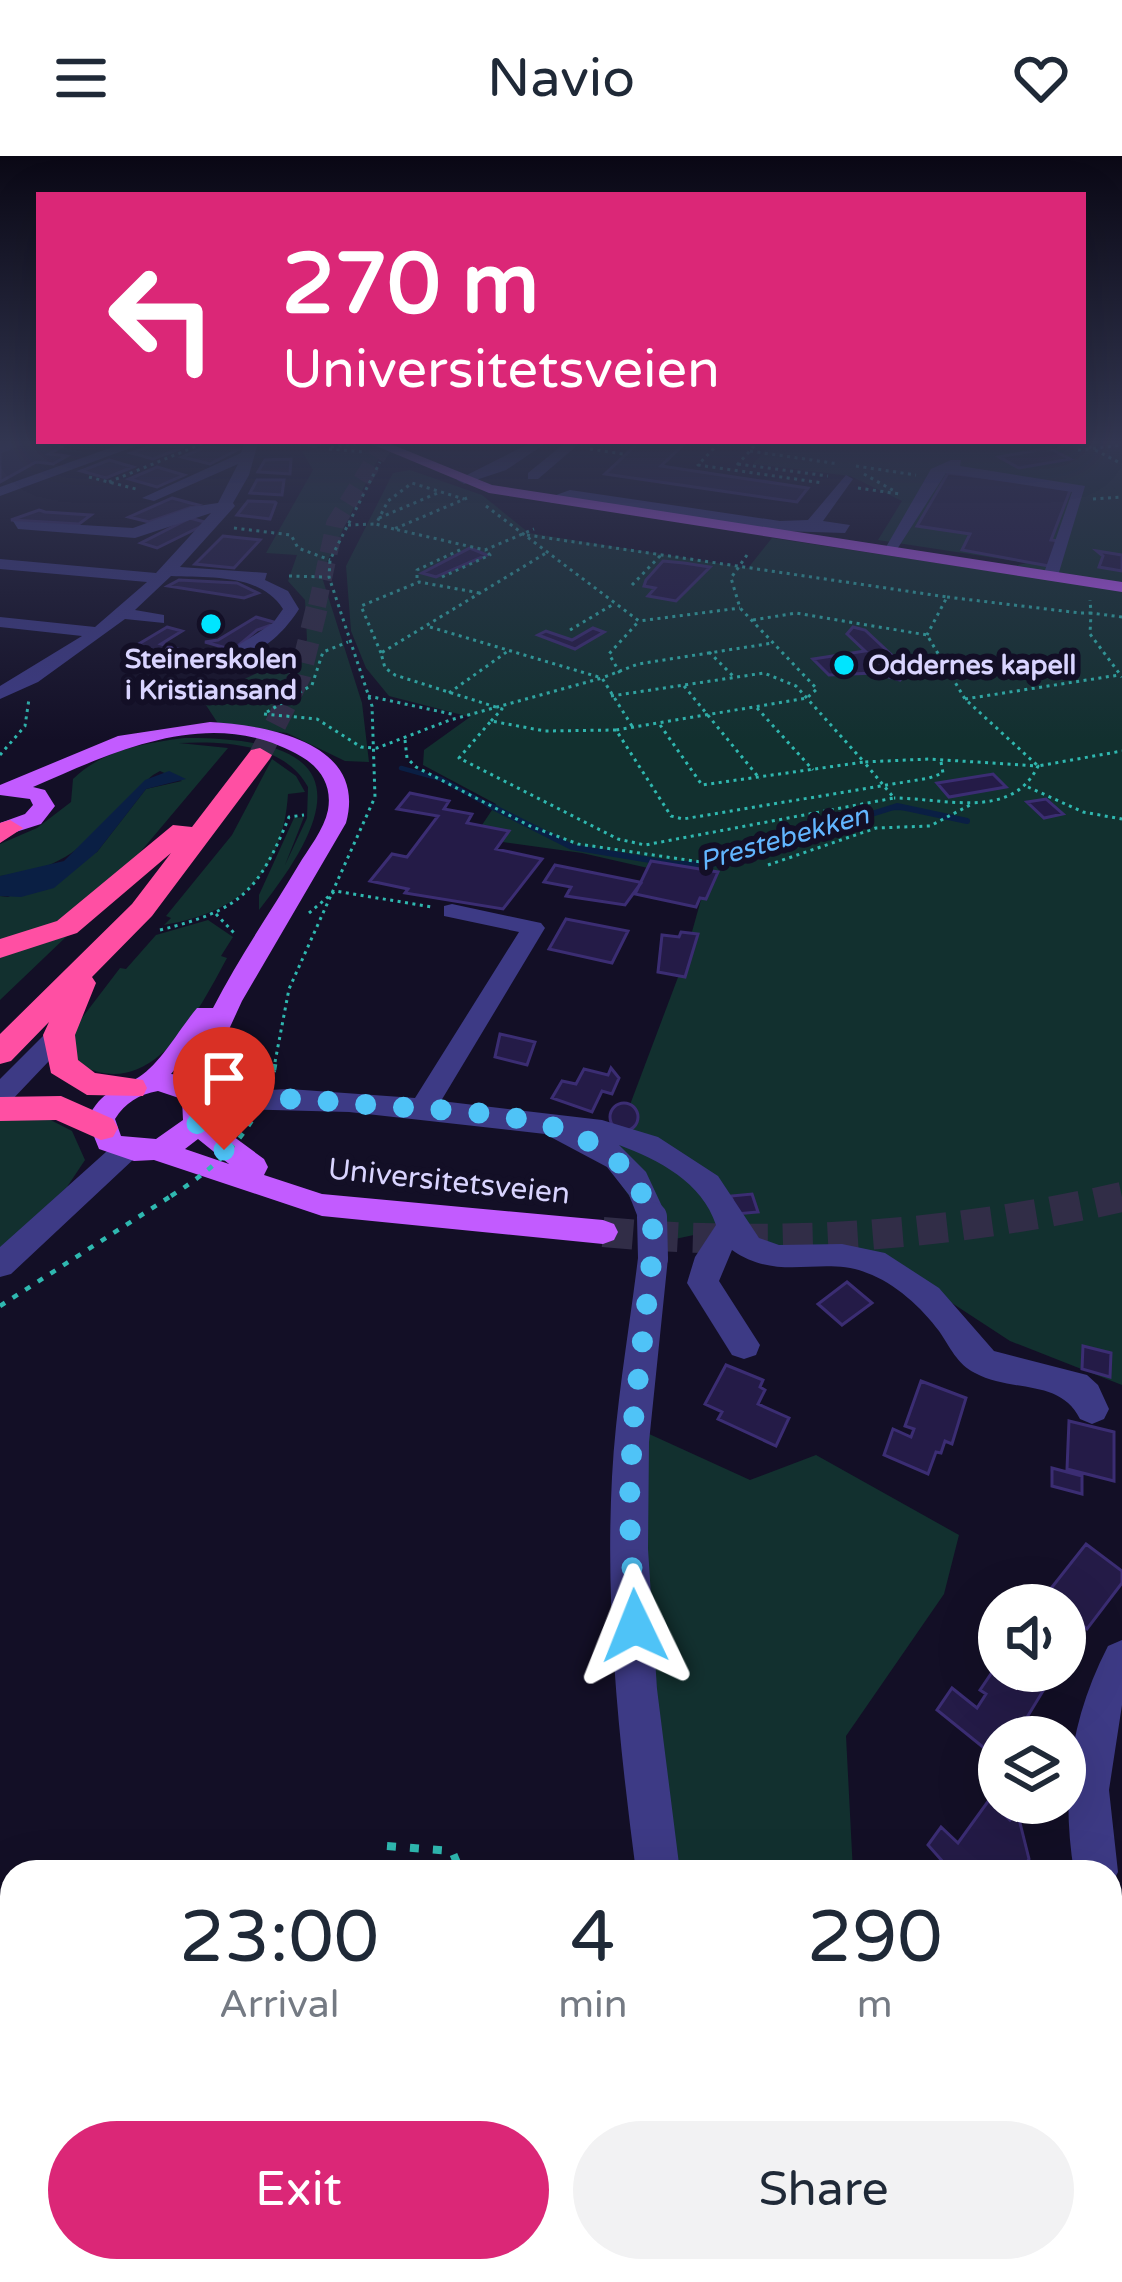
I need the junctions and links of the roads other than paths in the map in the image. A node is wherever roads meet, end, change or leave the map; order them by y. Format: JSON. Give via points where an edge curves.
{"nodes":[{"id":1,"x":61,"y":542,"type":"edge"},
{"id":2,"x":194,"y":542,"type":"edge"},
{"id":3,"x":867,"y":542,"type":"edge"},
{"id":4,"x":893,"y":542,"type":"edge"},
{"id":5,"x":1063,"y":542,"type":"edge"},
{"id":6,"x":888,"y":550,"type":"junction"},
{"id":7,"x":0,"y":564,"type":"edge"},
{"id":8,"x":32,"y":566,"type":"junction"},
{"id":9,"x":160,"y":574,"type":"junction"},
{"id":10,"x":245,"y":576,"type":"junction"},
{"id":11,"x":284,"y":576,"type":"road end"},
{"id":12,"x":1051,"y":576,"type":"junction"},
{"id":13,"x":1119,"y":586,"type":"edge"},
{"id":14,"x":120,"y":613,"type":"junction"},
{"id":15,"x":158,"y":619,"type":"dead end"},
{"id":16,"x":0,"y":622,"type":"edge"},
{"id":17,"x":98,"y":632,"type":"junction"},
{"id":18,"x":240,"y":652,"type":"dead end"},
{"id":19,"x":0,"y":693,"type":"edge"},
{"id":20,"x":3,"y":790,"type":"edge"},
{"id":21,"x":42,"y":798,"type":"junction"},
{"id":22,"x":3,"y":831,"type":"edge"},
{"id":23,"x":182,"y":831,"type":"junction"},
{"id":24,"x":452,"y":911,"type":"road end"},
{"id":25,"x":0,"y":949,"type":"edge"},
{"id":26,"x":94,"y":961,"type":"junction"},
{"id":27,"x":0,"y":1020,"type":"edge"},
{"id":28,"x":59,"y":1035,"type":"junction"},
{"id":29,"x":0,"y":1053,"type":"edge"},
{"id":30,"x":140,"y":1086,"type":"junction"},
{"id":31,"x":0,"y":1095,"type":"edge"},
{"id":32,"x":195,"y":1104,"type":"junction"},
{"id":33,"x":0,"y":1109,"type":"edge"},
{"id":34,"x":422,"y":1109,"type":"junction"},
{"id":35,"x":558,"y":1127,"type":"junction"},
{"id":36,"x":127,"y":1143,"type":"junction"},
{"id":37,"x":730,"y":1229,"type":"junction"},
{"id":38,"x":0,"y":1265,"type":"edge"},
{"id":39,"x":744,"y":1345,"type":"dead end"},
{"id":40,"x":1092,"y":1409,"type":"dead end"},
{"id":41,"x":1122,"y":1660,"type":"edge"},
{"id":42,"x":657,"y":1860,"type":"edge"},
{"id":43,"x":1095,"y":1860,"type":"edge"}],
"edges":[{"from":1,"to":8,"type":"street"},
{"from":2,"to":9,"type":"street"},
{"from":3,"to":6,"type":"main road"},
{"from":4,"to":6,"type":"street"},
{"from":5,"to":12,"type":"street"},
{"from":6,"to":12,"type":"main road"},
{"from":7,"to":8,"type":"street"},
{"from":8,"to":9,"type":"street"},
{"from":9,"to":10,"type":"street"},
{"from":9,"to":14,"type":"street"},
{"from":10,"to":11,"type":"street"},
{"from":10,"to":18,"type":"street","via":[[282,595],[291,609],[279,627]]},
{"from":12,"to":13,"type":"main road"},
{"from":14,"to":15,"type":"street"},
{"from":14,"to":17,"type":"street"},
{"from":16,"to":17,"type":"street"},
{"from":17,"to":19,"type":"street"},
{"from":20,"to":21,"type":"main road"},
{"from":20,"to":32,"type":"main road","via":[[106,745],[194,729],[285,740],[337,781],[334,824],[229,1001]]},
{"from":21,"to":22,"type":"main road","via":[[38,815]]},
{"from":21,"to":30,"type":"main road","via":[[92,759],[192,734],[277,745],[308,761],[325,783],[328,809],[316,837],[211,1006]]},
{"from":23,"to":25,"type":"highway","via":[[67,927]]},
{"from":23,"to":26,"type":"highway","via":[[251,753],[190,852]]},
{"from":23,"to":27,"type":"highway"},
{"from":24,"to":34,"type":"street","via":[[533,928]]},
{"from":26,"to":28,"type":"highway"},
{"from":26,"to":29,"type":"highway"},
{"from":28,"to":30,"type":"highway","via":[[67,1073],[87,1084]]},
{"from":28,"to":31,"type":"street"},
{"from":30,"to":32,"type":"main road"},
{"from":30,"to":36,"type":"main road","via":[[105,1110]]},
{"from":32,"to":34,"type":"street","via":[[269,1095]]},
{"from":32,"to":36,"type":"main road","via":[[180,1140]]},
{"from":32,"to":36,"type":"main road","name":"Universitetsveien","via":[[224,1150],[334,1195],[603,1232],[322,1205]]},
{"from":33,"to":36,"type":"highway","via":[[61,1108]]},
{"from":34,"to":35,"type":"street"},
{"from":35,"to":37,"type":"street","via":[[614,1132],[683,1166],[719,1197]]},
{"from":35,"to":42,"type":"street","bridge":true,"via":[[622,1164],[652,1217],[629,1509]]},
{"from":36,"to":38,"type":"street"},
{"from":37,"to":39,"type":"street","via":[[703,1283]]},
{"from":37,"to":40,"type":"street","via":[[743,1243],[790,1261],[874,1262],[934,1305],[978,1359],[1018,1376],[1079,1386]]},
{"from":41,"to":43,"type":"street","via":[[1094,1721],[1088,1764]]}]}
